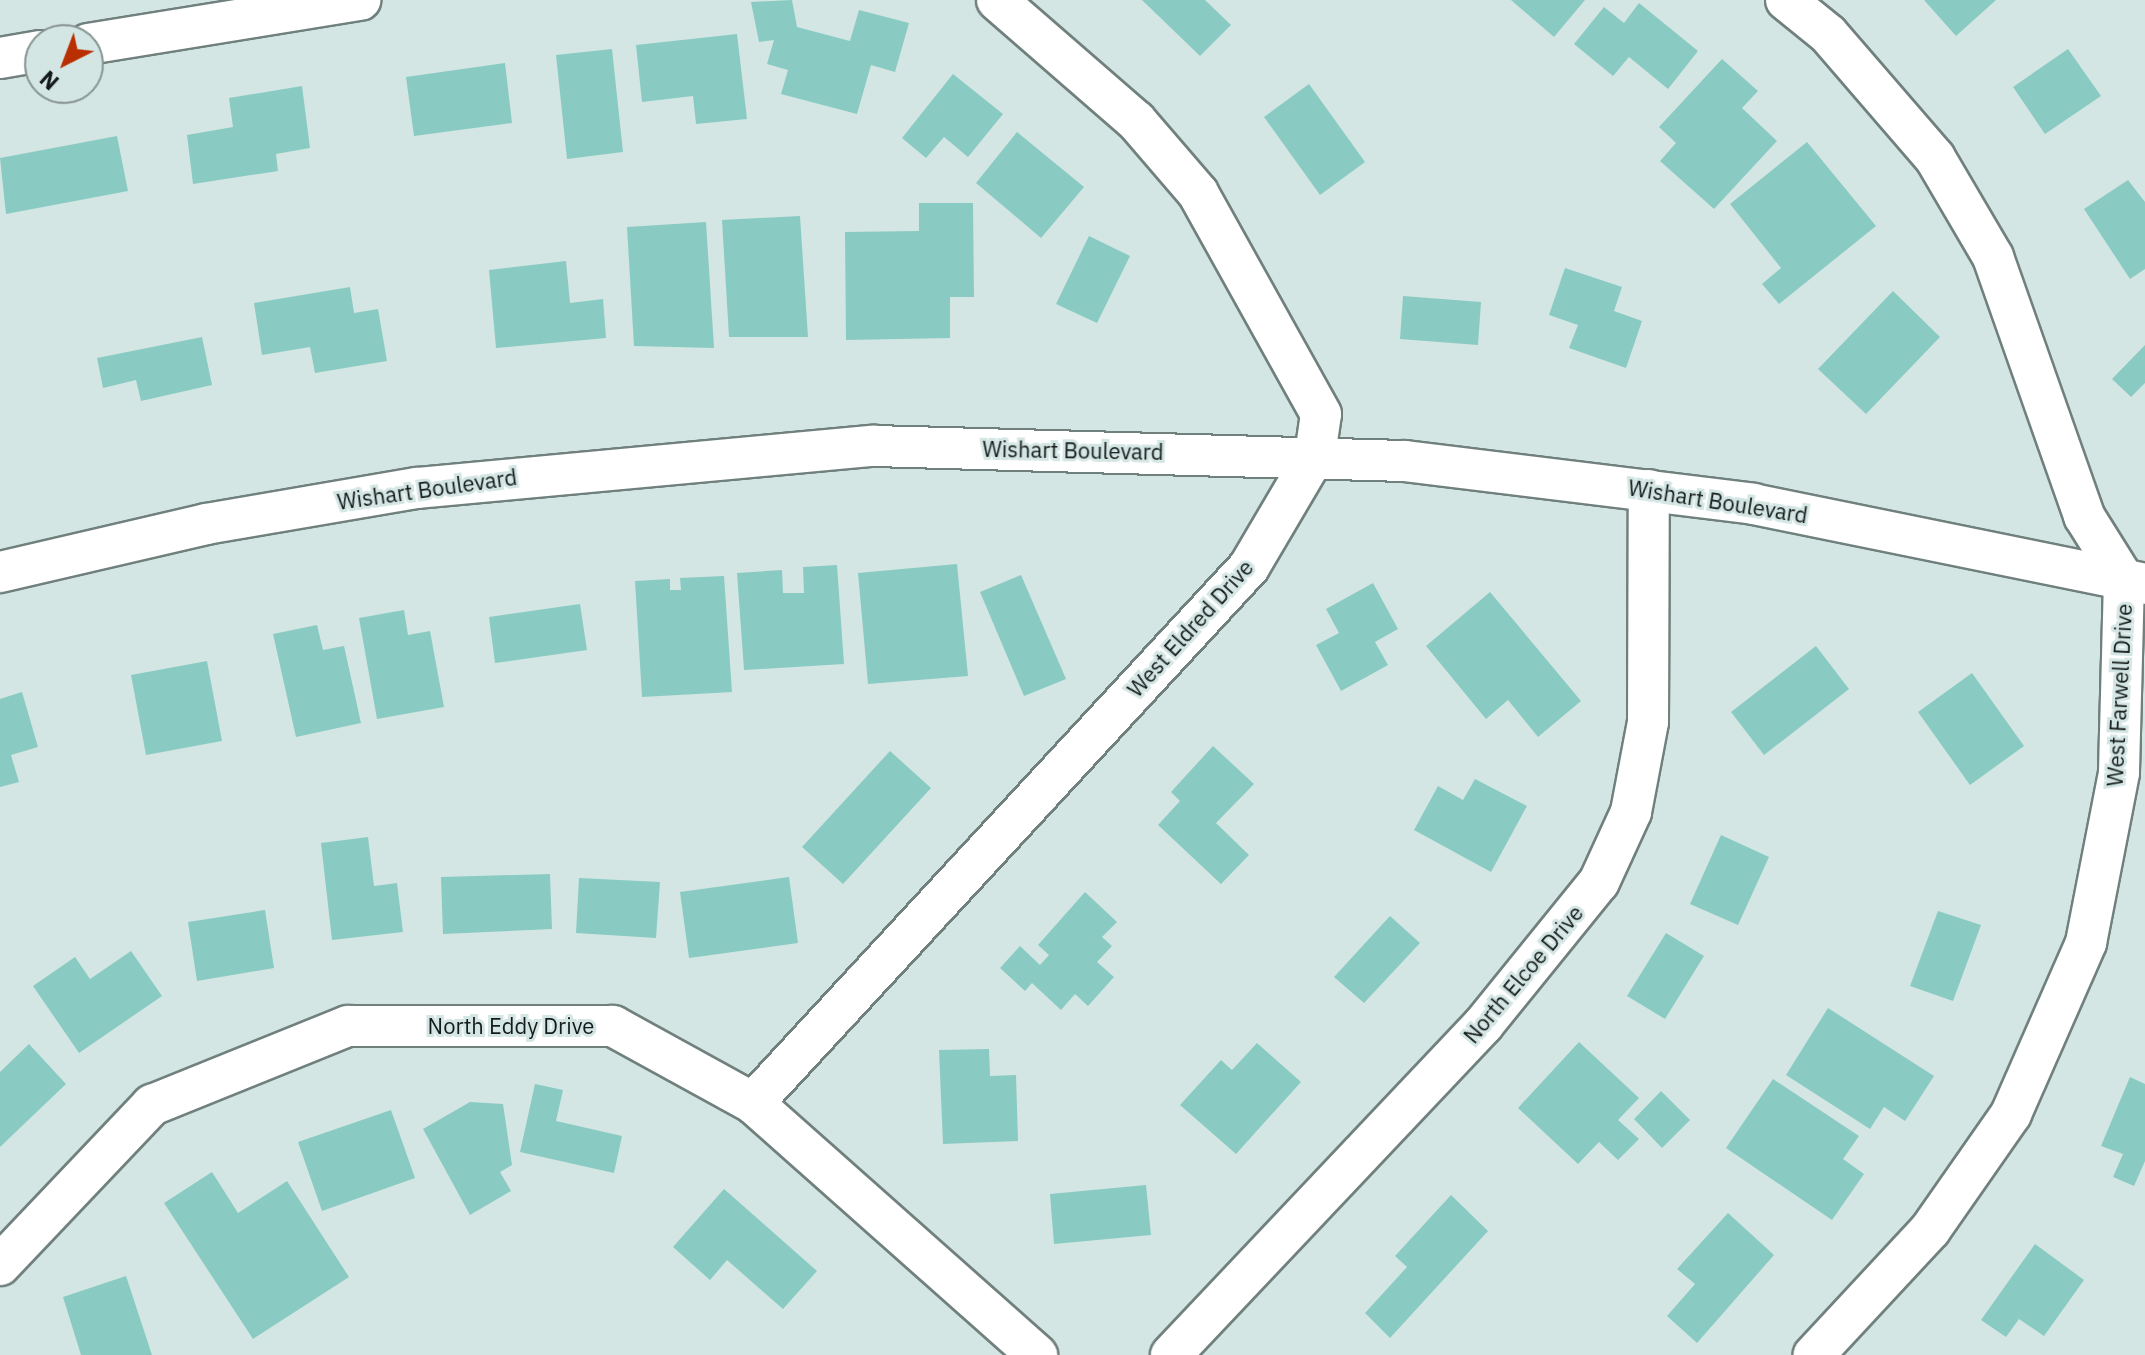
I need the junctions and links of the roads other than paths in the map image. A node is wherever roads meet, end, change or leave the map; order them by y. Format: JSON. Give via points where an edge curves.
{"nodes":[{"id":1,"x":360,"y":0,"type":"edge"},
{"id":2,"x":997,"y":0,"type":"edge"},
{"id":3,"x":1786,"y":0,"type":"edge"},
{"id":4,"x":104,"y":41,"type":"edge"},
{"id":5,"x":24,"y":54,"type":"edge"},
{"id":6,"x":0,"y":58,"type":"edge"},
{"id":7,"x":1315,"y":455,"type":"junction"},
{"id":8,"x":1649,"y":490,"type":"junction"},
{"id":9,"x":0,"y":572,"type":"edge"},
{"id":10,"x":2134,"y":582,"type":"edge"},
{"id":11,"x":753,"y":1103,"type":"junction"},
{"id":12,"x":0,"y":1265,"type":"edge"},
{"id":13,"x":1037,"y":1355,"type":"edge"},
{"id":14,"x":1171,"y":1355,"type":"edge"},
{"id":15,"x":1814,"y":1355,"type":"edge"}],
"edges":[{"from":1,"to":4,"type":"street"},
{"from":2,"to":7,"type":"street","name":"West Eldred Drive","via":[[1136,121],[1198,193],[1321,414]]},
{"from":3,"to":10,"type":"street","name":"West Farwell Drive","via":[[1828,34],[1935,158],[1993,257],[2084,516]]},
{"from":5,"to":6,"type":"street"},
{"from":7,"to":8,"type":"street","name":"Wishart Boulevard"},
{"from":7,"to":9,"type":"street","name":"Wishart Boulevard","via":[[874,446],[643,462],[236,518]]},
{"from":7,"to":11,"type":"street","name":"West Eldred Drive","via":[[1249,567]]},
{"from":8,"to":10,"type":"street","name":"Wishart Boulevard","via":[[1753,504]]},
{"from":8,"to":14,"type":"street","name":"North Elcoe Drive","via":[[1648,722],[1631,812],[1599,882],[1483,1025]]},
{"from":10,"to":15,"type":"street","name":"West Farwell Drive","via":[[2119,773],[2086,943],[2011,1114],[1930,1230]]},
{"from":11,"to":12,"type":"street","name":"North Eddy Drive","via":[[613,1026],[348,1026],[152,1105]]},
{"from":11,"to":13,"type":"street","name":"North Eddy Drive"}]}
